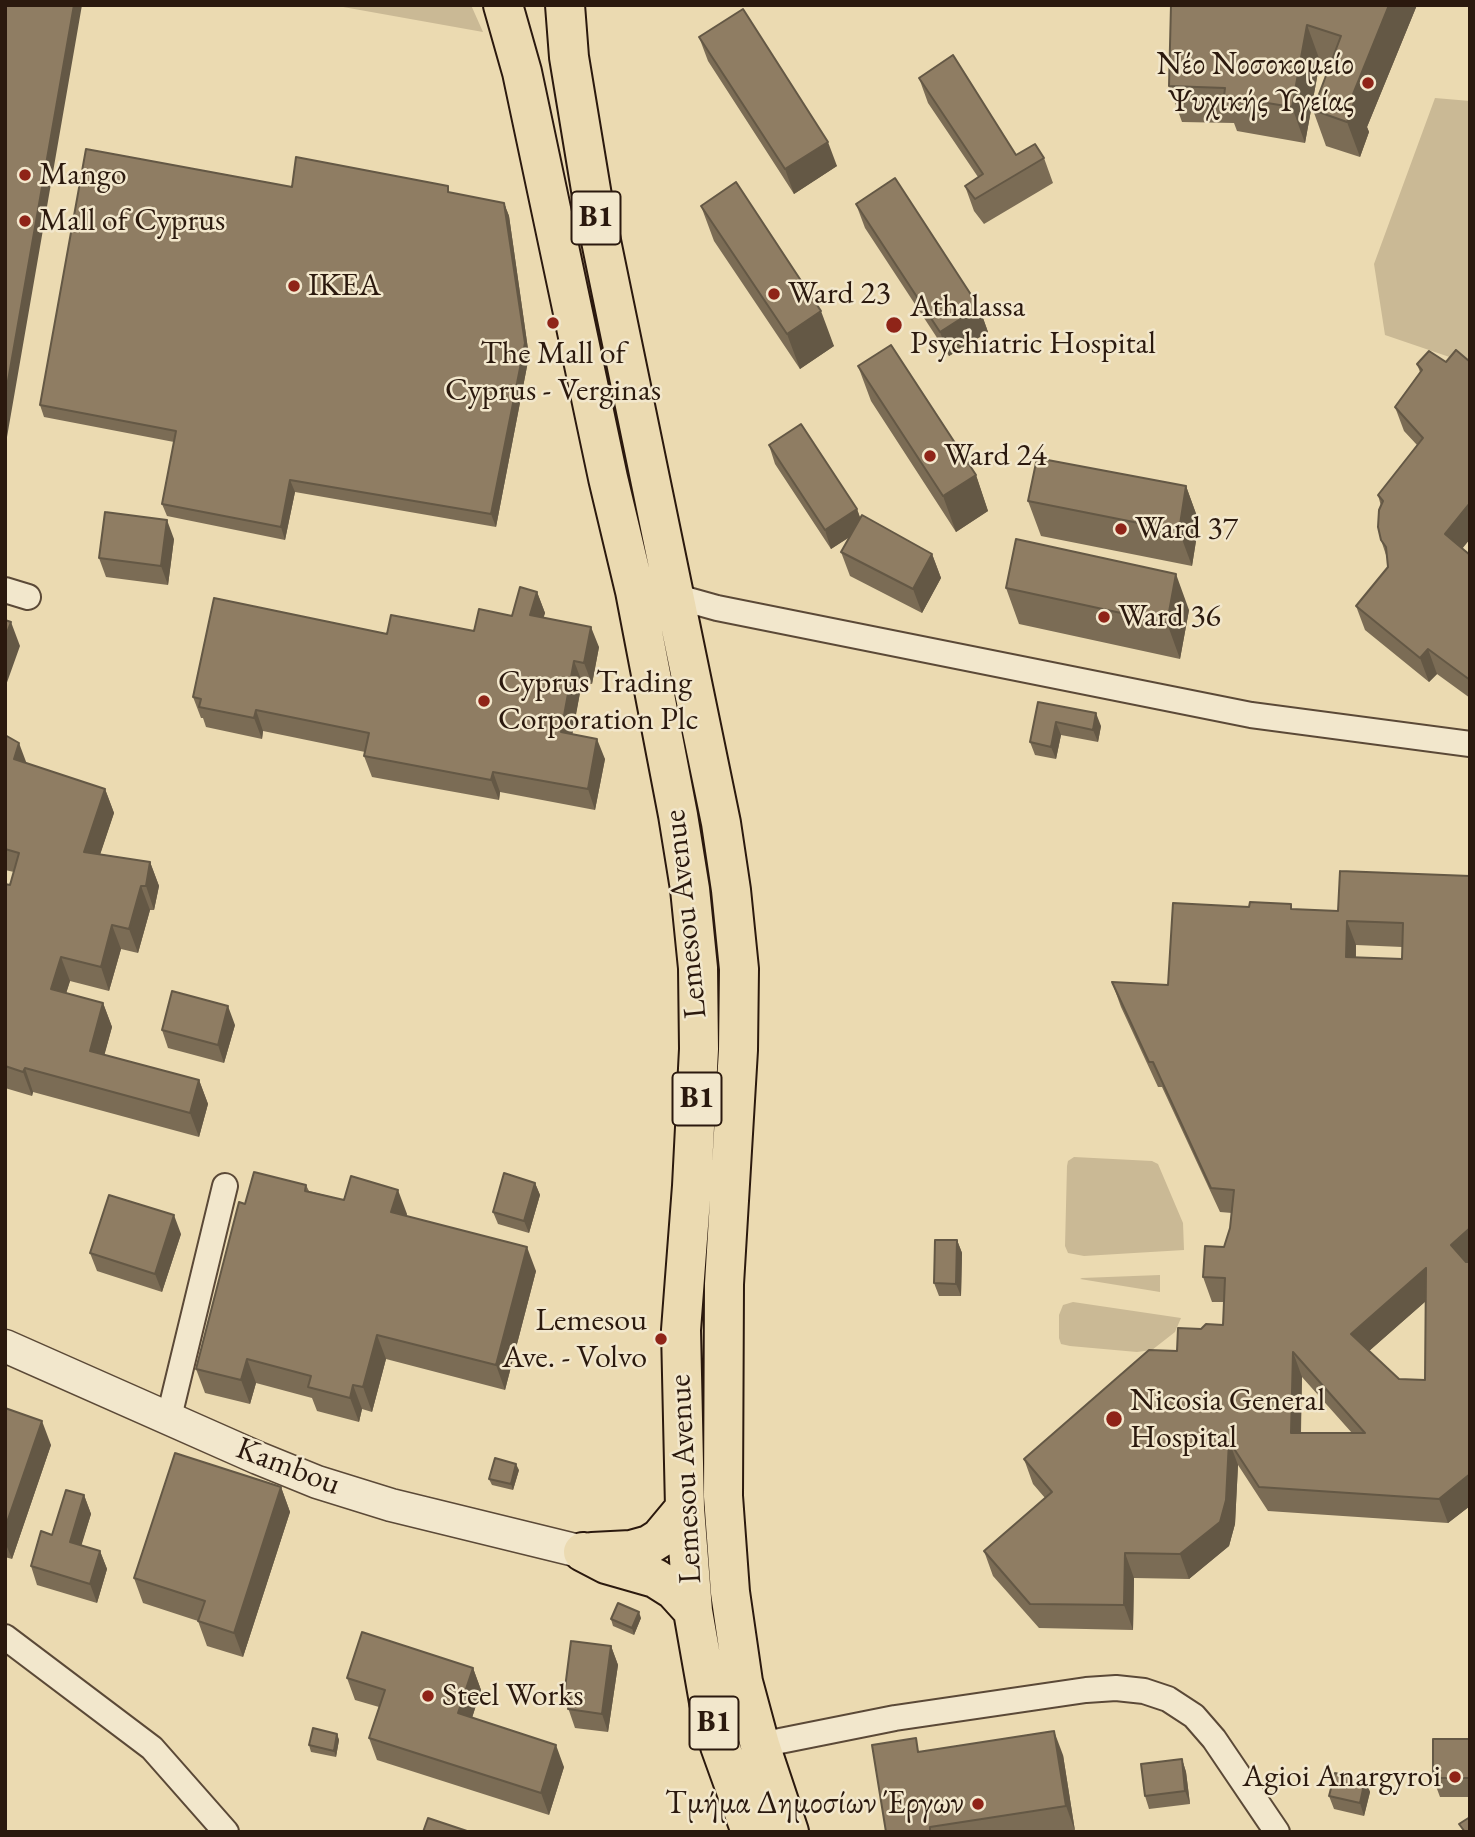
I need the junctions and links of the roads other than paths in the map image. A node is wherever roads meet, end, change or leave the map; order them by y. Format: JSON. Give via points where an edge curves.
{"nodes":[{"id":1,"x":503,"y":5,"type":"edge"},
{"id":2,"x":565,"y":5,"type":"edge"},
{"id":3,"x":674,"y":596,"type":"junction"},
{"id":4,"x":1470,"y":744,"type":"edge"},
{"id":5,"x":225,"y":1186,"type":"dead end"},
{"id":6,"x":5,"y":1346,"type":"edge"},
{"id":7,"x":169,"y":1417,"type":"junction"},
{"id":8,"x":685,"y":1508,"type":"junction"},
{"id":9,"x":583,"y":1552,"type":"junction"},
{"id":10,"x":693,"y":1611,"type":"junction"},
{"id":11,"x":5,"y":1637,"type":"edge"},
{"id":12,"x":760,"y":1745,"type":"junction"},
{"id":13,"x":226,"y":1832,"type":"edge"},
{"id":14,"x":751,"y":1832,"type":"edge"},
{"id":15,"x":789,"y":1832,"type":"edge"},
{"id":16,"x":1277,"y":1832,"type":"edge"}],
"edges":[{"from":1,"to":8,"type":"main road","name":"Lemesou Avenue","number":"B1","via":[[522,72],[635,591],[690,889],[698,968],[699,1049],[681,1330]]},
{"from":2,"to":3,"type":"main road","name":"Lemesou Avenue","number":"B1","via":[[593,202]]},
{"from":3,"to":4,"type":"street","via":[[1251,715]]},
{"from":3,"to":12,"type":"main road","name":"Lemesou Avenue","number":"B1","via":[[722,823],[739,969],[724,1271],[723,1496],[743,1682]]},
{"from":5,"to":7,"type":"street"},
{"from":6,"to":7,"type":"street","name":"Kambou"},
{"from":7,"to":9,"type":"street","name":"Kambou","via":[[317,1482]]},
{"from":8,"to":9,"type":"main road","via":[[649,1545]]},
{"from":8,"to":10,"type":"main road","name":"Lemesou Avenue","number":"B1"},
{"from":9,"to":10,"type":"main road","via":[[655,1578]]},
{"from":10,"to":14,"type":"main road","name":"Lemesou Avenue","number":"B1","via":[[720,1746]]},
{"from":11,"to":13,"type":"street","via":[[152,1748]]},
{"from":12,"to":15,"type":"main road","name":"Lemesou Avenue","number":"B1"},
{"from":12,"to":16,"type":"street","via":[[895,1718],[1086,1690],[1144,1691],[1168,1699],[1194,1716]]}]}
